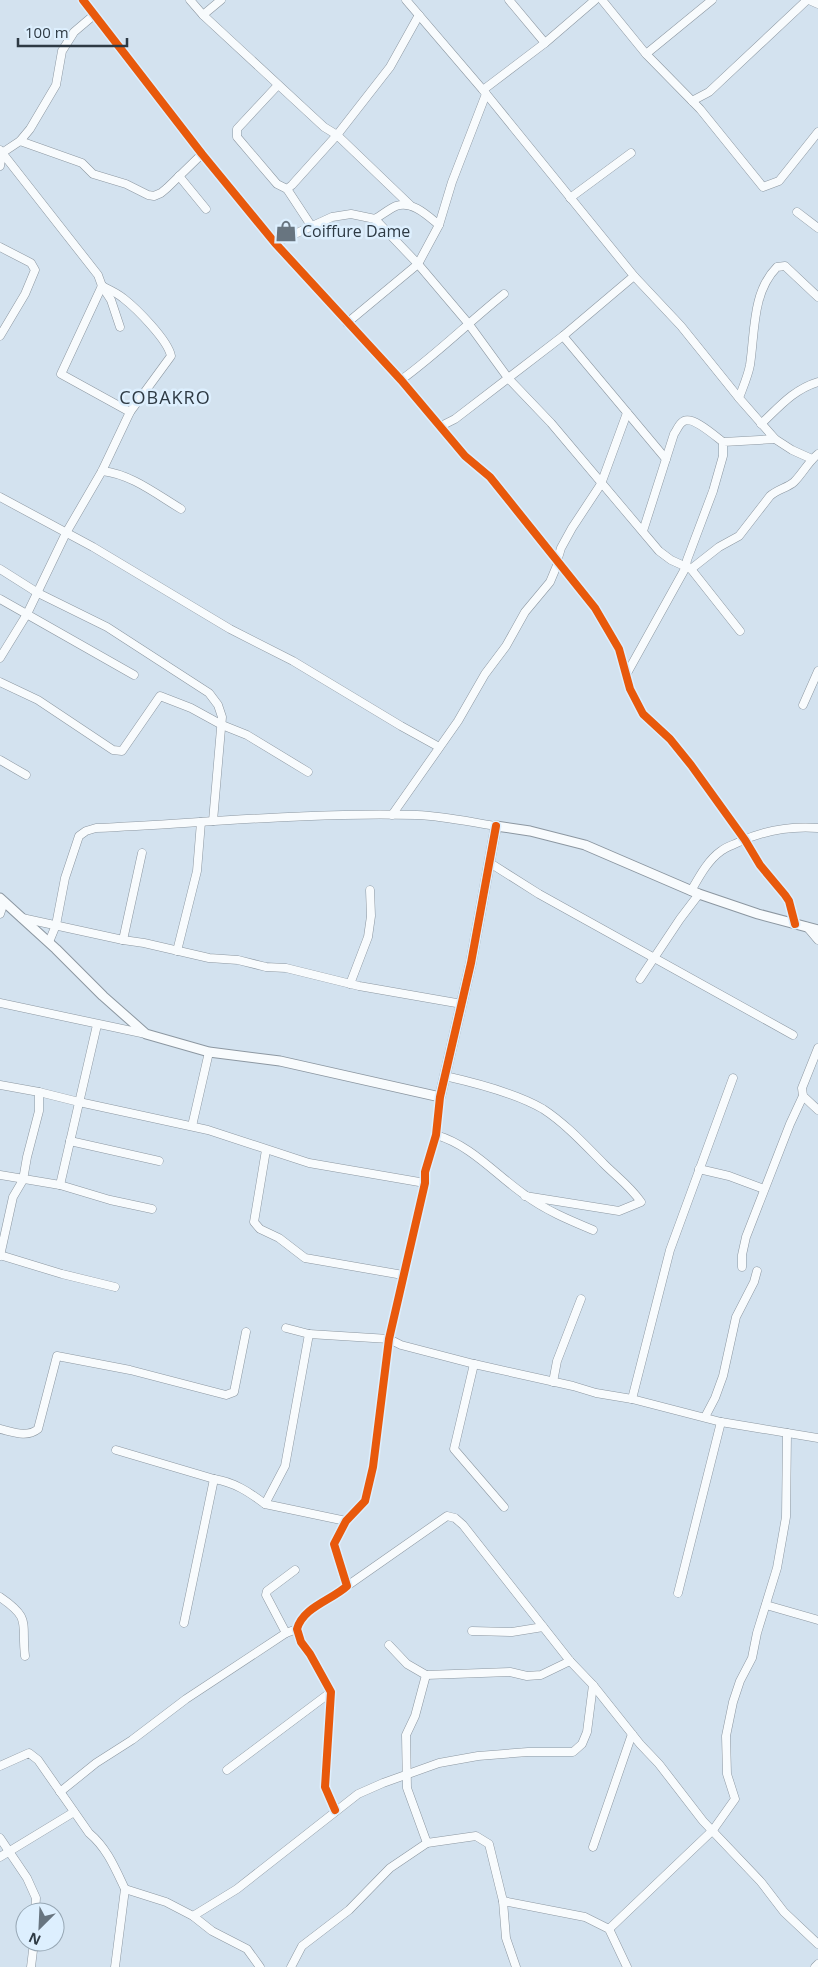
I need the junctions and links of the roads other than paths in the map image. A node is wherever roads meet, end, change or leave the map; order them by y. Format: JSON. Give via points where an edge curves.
{"nodes":[{"id":1,"x":190,"y":0,"type":"edge"},
{"id":2,"x":222,"y":0,"type":"edge"},
{"id":3,"x":406,"y":0,"type":"edge"},
{"id":4,"x":509,"y":0,"type":"edge"},
{"id":5,"x":595,"y":0,"type":"edge"},
{"id":6,"x":602,"y":0,"type":"edge"},
{"id":7,"x":712,"y":0,"type":"edge"},
{"id":8,"x":808,"y":0,"type":"edge"},
{"id":9,"x":85,"y":1,"type":"edge"},
{"id":10,"x":818,"y":4,"type":"edge"},
{"id":11,"x":94,"y":15,"type":"junction"},
{"id":12,"x":203,"y":15,"type":"junction"},
{"id":13,"x":419,"y":15,"type":"junction"},
{"id":14,"x":545,"y":44,"type":"junction"},
{"id":15,"x":646,"y":54,"type":"junction"},
{"id":16,"x":278,"y":84,"type":"junction"},
{"id":17,"x":485,"y":92,"type":"junction"},
{"id":18,"x":692,"y":101,"type":"junction"},
{"id":19,"x":818,"y":132,"type":"edge"},
{"id":20,"x":337,"y":135,"type":"junction"},
{"id":21,"x":20,"y":141,"type":"junction"},
{"id":22,"x":1,"y":152,"type":"edge"},
{"id":23,"x":631,"y":153,"type":"dead end"},
{"id":24,"x":202,"y":154,"type":"junction"},
{"id":25,"x":0,"y":166,"type":"edge"},
{"id":26,"x":179,"y":176,"type":"junction"},
{"id":27,"x":287,"y":189,"type":"junction"},
{"id":28,"x":570,"y":198,"type":"junction"},
{"id":29,"x":410,"y":205,"type":"junction"},
{"id":30,"x":206,"y":209,"type":"dead end"},
{"id":31,"x":797,"y":212,"type":"dead end"},
{"id":32,"x":375,"y":219,"type":"junction"},
{"id":33,"x":439,"y":225,"type":"junction"},
{"id":34,"x":312,"y":227,"type":"junction"},
{"id":35,"x":818,"y":228,"type":"edge"},
{"id":36,"x":275,"y":243,"type":"junction"},
{"id":37,"x":0,"y":247,"type":"edge"},
{"id":38,"x":418,"y":264,"type":"junction"},
{"id":39,"x":634,"y":276,"type":"junction"},
{"id":40,"x":102,"y":286,"type":"junction"},
{"id":41,"x":504,"y":294,"type":"dead end"},
{"id":42,"x":818,"y":297,"type":"edge"},
{"id":43,"x":468,"y":323,"type":"junction"},
{"id":44,"x":347,"y":324,"type":"junction"},
{"id":45,"x":120,"y":326,"type":"dead end"},
{"id":46,"x":0,"y":336,"type":"edge"},
{"id":47,"x":563,"y":336,"type":"junction"},
{"id":48,"x":508,"y":378,"type":"junction"},
{"id":49,"x":401,"y":380,"type":"junction"},
{"id":50,"x":818,"y":382,"type":"edge"},
{"id":51,"x":739,"y":398,"type":"junction"},
{"id":52,"x":130,"y":412,"type":"junction"},
{"id":53,"x":627,"y":412,"type":"junction"},
{"id":54,"x":761,"y":424,"type":"junction"},
{"id":55,"x":441,"y":426,"type":"junction"},
{"id":56,"x":775,"y":439,"type":"junction"},
{"id":57,"x":723,"y":442,"type":"junction"},
{"id":58,"x":815,"y":457,"type":"edge"},
{"id":59,"x":666,"y":459,"type":"junction"},
{"id":60,"x":102,"y":470,"type":"junction"},
{"id":61,"x":601,"y":484,"type":"junction"},
{"id":62,"x":0,"y":497,"type":"edge"},
{"id":63,"x":181,"y":509,"type":"dead end"},
{"id":64,"x":643,"y":531,"type":"junction"},
{"id":65,"x":66,"y":533,"type":"junction"},
{"id":66,"x":558,"y":564,"type":"junction"},
{"id":67,"x":688,"y":568,"type":"junction"},
{"id":68,"x":0,"y":569,"type":"edge"},
{"id":69,"x":38,"y":593,"type":"junction"},
{"id":70,"x":0,"y":598,"type":"edge"},
{"id":71,"x":27,"y":614,"type":"junction"},
{"id":72,"x":740,"y":631,"type":"dead end"},
{"id":73,"x":0,"y":658,"type":"edge"},
{"id":74,"x":818,"y":671,"type":"edge"},
{"id":75,"x":626,"y":674,"type":"junction"},
{"id":76,"x":134,"y":675,"type":"dead end"},
{"id":77,"x":0,"y":682,"type":"edge"},
{"id":78,"x":803,"y":706,"type":"dead end"},
{"id":79,"x":222,"y":725,"type":"junction"},
{"id":80,"x":439,"y":747,"type":"junction"},
{"id":81,"x":0,"y":760,"type":"edge"},
{"id":82,"x":308,"y":772,"type":"dead end"},
{"id":83,"x":26,"y":775,"type":"dead end"},
{"id":84,"x":392,"y":816,"type":"junction"},
{"id":85,"x":213,"y":821,"type":"junction"},
{"id":86,"x":200,"y":822,"type":"junction"},
{"id":87,"x":496,"y":826,"type":"junction"},
{"id":88,"x":818,"y":828,"type":"edge"},
{"id":89,"x":745,"y":840,"type":"junction"},
{"id":90,"x":142,"y":854,"type":"dead end"},
{"id":91,"x":490,"y":863,"type":"junction"},
{"id":92,"x":370,"y":890,"type":"dead end"},
{"id":93,"x":695,"y":893,"type":"junction"},
{"id":94,"x":2,"y":900,"type":"edge"},
{"id":95,"x":0,"y":914,"type":"edge"},
{"id":96,"x":22,"y":918,"type":"junction"},
{"id":97,"x":795,"y":924,"type":"junction"},
{"id":98,"x":56,"y":925,"type":"junction"},
{"id":99,"x":807,"y":927,"type":"junction"},
{"id":100,"x":818,"y":930,"type":"edge"},
{"id":101,"x":124,"y":940,"type":"junction"},
{"id":102,"x":818,"y":940,"type":"edge"},
{"id":103,"x":49,"y":942,"type":"junction"},
{"id":104,"x":177,"y":951,"type":"junction"},
{"id":105,"x":655,"y":957,"type":"junction"},
{"id":106,"x":640,"y":979,"type":"dead end"},
{"id":107,"x":350,"y":984,"type":"junction"},
{"id":108,"x":0,"y":1003,"type":"edge"},
{"id":109,"x":462,"y":1004,"type":"junction"},
{"id":110,"x":97,"y":1025,"type":"junction"},
{"id":111,"x":146,"y":1034,"type":"junction"},
{"id":112,"x":793,"y":1034,"type":"dead end"},
{"id":113,"x":818,"y":1048,"type":"edge"},
{"id":114,"x":209,"y":1052,"type":"junction"},
{"id":115,"x":445,"y":1076,"type":"junction"},
{"id":116,"x":734,"y":1078,"type":"dead end"},
{"id":117,"x":0,"y":1085,"type":"edge"},
{"id":118,"x":39,"y":1092,"type":"junction"},
{"id":119,"x":803,"y":1096,"type":"junction"},
{"id":120,"x":440,"y":1097,"type":"junction"},
{"id":121,"x":79,"y":1102,"type":"junction"},
{"id":122,"x":818,"y":1110,"type":"edge"},
{"id":123,"x":192,"y":1126,"type":"junction"},
{"id":124,"x":436,"y":1135,"type":"junction"},
{"id":125,"x":70,"y":1141,"type":"junction"},
{"id":126,"x":266,"y":1150,"type":"junction"},
{"id":127,"x":159,"y":1161,"type":"dead end"},
{"id":128,"x":699,"y":1169,"type":"junction"},
{"id":129,"x":0,"y":1175,"type":"edge"},
{"id":130,"x":23,"y":1180,"type":"junction"},
{"id":131,"x":425,"y":1183,"type":"junction"},
{"id":132,"x":60,"y":1185,"type":"junction"},
{"id":133,"x":764,"y":1189,"type":"junction"},
{"id":134,"x":525,"y":1196,"type":"junction"},
{"id":135,"x":152,"y":1209,"type":"dead end"},
{"id":136,"x":593,"y":1230,"type":"dead end"},
{"id":137,"x":0,"y":1256,"type":"edge"},
{"id":138,"x":742,"y":1267,"type":"dead end"},
{"id":139,"x":757,"y":1271,"type":"dead end"},
{"id":140,"x":403,"y":1276,"type":"junction"},
{"id":141,"x":115,"y":1287,"type":"dead end"},
{"id":142,"x":581,"y":1299,"type":"dead end"},
{"id":143,"x":286,"y":1328,"type":"dead end"},
{"id":144,"x":246,"y":1332,"type":"dead end"},
{"id":145,"x":309,"y":1334,"type":"junction"},
{"id":146,"x":389,"y":1339,"type":"junction"},
{"id":147,"x":474,"y":1364,"type":"junction"},
{"id":148,"x":553,"y":1382,"type":"junction"},
{"id":149,"x":632,"y":1399,"type":"junction"},
{"id":150,"x":705,"y":1417,"type":"junction"},
{"id":151,"x":721,"y":1422,"type":"junction"},
{"id":152,"x":0,"y":1429,"type":"edge"},
{"id":153,"x":787,"y":1433,"type":"junction"},
{"id":154,"x":818,"y":1438,"type":"edge"},
{"id":155,"x":116,"y":1450,"type":"dead end"},
{"id":156,"x":214,"y":1479,"type":"junction"},
{"id":157,"x":265,"y":1504,"type":"junction"},
{"id":158,"x":504,"y":1507,"type":"dead end"},
{"id":159,"x":346,"y":1521,"type":"junction"},
{"id":160,"x":295,"y":1570,"type":"dead end"},
{"id":161,"x":347,"y":1586,"type":"junction"},
{"id":162,"x":678,"y":1593,"type":"dead end"},
{"id":163,"x":0,"y":1597,"type":"edge"},
{"id":164,"x":766,"y":1605,"type":"junction"},
{"id":165,"x":818,"y":1620,"type":"edge"},
{"id":166,"x":184,"y":1623,"type":"dead end"},
{"id":167,"x":543,"y":1628,"type":"junction"},
{"id":168,"x":297,"y":1629,"type":"junction"},
{"id":169,"x":472,"y":1631,"type":"dead end"},
{"id":170,"x":286,"y":1633,"type":"junction"},
{"id":171,"x":389,"y":1646,"type":"dead end"},
{"id":172,"x":25,"y":1656,"type":"dead end"},
{"id":173,"x":570,"y":1661,"type":"junction"},
{"id":174,"x":426,"y":1675,"type":"junction"},
{"id":175,"x":593,"y":1685,"type":"junction"},
{"id":176,"x":331,"y":1692,"type":"junction"},
{"id":177,"x":632,"y":1734,"type":"junction"},
{"id":178,"x":0,"y":1766,"type":"edge"},
{"id":179,"x":227,"y":1770,"type":"dead end"},
{"id":180,"x":407,"y":1775,"type":"junction"},
{"id":181,"x":60,"y":1792,"type":"junction"},
{"id":182,"x":335,"y":1810,"type":"junction"},
{"id":183,"x":74,"y":1812,"type":"junction"},
{"id":184,"x":712,"y":1830,"type":"junction"},
{"id":185,"x":0,"y":1838,"type":"edge"},
{"id":186,"x":427,"y":1843,"type":"junction"},
{"id":187,"x":593,"y":1846,"type":"dead end"},
{"id":188,"x":10,"y":1851,"type":"junction"},
{"id":189,"x":0,"y":1857,"type":"edge"},
{"id":190,"x":125,"y":1889,"type":"junction"},
{"id":191,"x":503,"y":1901,"type":"junction"},
{"id":192,"x":36,"y":1902,"type":"edge"},
{"id":193,"x":193,"y":1916,"type":"junction"},
{"id":194,"x":610,"y":1929,"type":"junction"},
{"id":195,"x":818,"y":1944,"type":"edge"},
{"id":196,"x":33,"y":1952,"type":"edge"},
{"id":197,"x":818,"y":1964,"type":"edge"},
{"id":198,"x":31,"y":1967,"type":"edge"},
{"id":199,"x":115,"y":1967,"type":"edge"},
{"id":200,"x":260,"y":1967,"type":"edge"},
{"id":201,"x":290,"y":1967,"type":"edge"},
{"id":202,"x":516,"y":1967,"type":"edge"},
{"id":203,"x":628,"y":1967,"type":"edge"},
{"id":204,"x":814,"y":1967,"type":"edge"}],
"edges":[{"from":1,"to":12,"type":"street"},
{"from":2,"to":12,"type":"street"},
{"from":3,"to":13,"type":"street"},
{"from":4,"to":14,"type":"street"},
{"from":5,"to":14,"type":"street"},
{"from":6,"to":15,"type":"street"},
{"from":7,"to":15,"type":"street"},
{"from":8,"to":10,"type":"street"},
{"from":8,"to":18,"type":"street","via":[[709,92]]},
{"from":9,"to":11,"type":"street"},
{"from":11,"to":21,"type":"street","via":[[74,32],[62,51],[56,85]]},
{"from":11,"to":24,"type":"street"},
{"from":12,"to":16,"type":"street"},
{"from":13,"to":17,"type":"street"},
{"from":13,"to":20,"type":"street","via":[[390,67]]},
{"from":14,"to":17,"type":"street"},
{"from":15,"to":18,"type":"street"},
{"from":16,"to":20,"type":"street"},
{"from":16,"to":27,"type":"street","via":[[237,129],[237,137],[277,184]]},
{"from":17,"to":28,"type":"street"},
{"from":17,"to":33,"type":"street"},
{"from":18,"to":19,"type":"street","via":[[763,187],[778,181]]},
{"from":20,"to":27,"type":"street"},
{"from":20,"to":29,"type":"street"},
{"from":21,"to":22,"type":"street"},
{"from":21,"to":26,"type":"street","via":[[82,163],[93,174],[148,195],[161,193]]},
{"from":22,"to":25,"type":"street"},
{"from":22,"to":40,"type":"street","via":[[98,275]]},
{"from":23,"to":28,"type":"street"},
{"from":24,"to":26,"type":"street"},
{"from":24,"to":36,"type":"street"},
{"from":26,"to":30,"type":"street"},
{"from":27,"to":34,"type":"street"},
{"from":28,"to":39,"type":"street"},
{"from":29,"to":32,"type":"street","via":[[397,205]]},
{"from":29,"to":33,"type":"street"},
{"from":31,"to":35,"type":"street"},
{"from":32,"to":34,"type":"street","via":[[351,214],[332,217]]},
{"from":32,"to":38,"type":"street"},
{"from":33,"to":38,"type":"street"},
{"from":34,"to":36,"type":"street"},
{"from":36,"to":44,"type":"street"},
{"from":37,"to":46,"type":"street","via":[[31,263],[35,270]]},
{"from":38,"to":43,"type":"street"},
{"from":38,"to":44,"type":"street"},
{"from":39,"to":47,"type":"street"},
{"from":39,"to":51,"type":"street","via":[[681,326]]},
{"from":40,"to":45,"type":"street"},
{"from":40,"to":52,"type":"street","via":[[122,296],[152,325],[170,350],[171,356]]},
{"from":40,"to":52,"type":"street","via":[[61,374]]},
{"from":41,"to":43,"type":"street"},
{"from":42,"to":51,"type":"street","via":[[785,266],[777,266],[768,276],[762,287],[749,367]]},
{"from":43,"to":48,"type":"street"},
{"from":43,"to":49,"type":"street"},
{"from":44,"to":49,"type":"street"},
{"from":47,"to":48,"type":"street"},
{"from":47,"to":53,"type":"street"},
{"from":48,"to":55,"type":"street"},
{"from":48,"to":61,"type":"street","via":[[550,422]]},
{"from":49,"to":55,"type":"street"},
{"from":50,"to":54,"type":"street","via":[[805,386],[788,398]]},
{"from":51,"to":54,"type":"street"},
{"from":52,"to":60,"type":"street"},
{"from":53,"to":59,"type":"street"},
{"from":53,"to":61,"type":"street"},
{"from":54,"to":56,"type":"street"},
{"from":55,"to":66,"type":"street","via":[[465,456],[490,476]]},
{"from":56,"to":57,"type":"street"},
{"from":56,"to":58,"type":"street","via":[[792,450]]},
{"from":57,"to":59,"type":"street","via":[[692,420],[686,420],[674,434]]},
{"from":57,"to":67,"type":"street","via":[[716,483],[687,560]]},
{"from":58,"to":67,"type":"street","via":[[792,483],[770,496],[739,536]]},
{"from":59,"to":64,"type":"street"},
{"from":60,"to":63,"type":"street","via":[[128,477]]},
{"from":60,"to":65,"type":"street"},
{"from":61,"to":64,"type":"street"},
{"from":61,"to":66,"type":"street","via":[[561,548]]},
{"from":62,"to":65,"type":"street"},
{"from":64,"to":67,"type":"street","via":[[660,551]]},
{"from":65,"to":69,"type":"street"},
{"from":65,"to":80,"type":"street"},
{"from":66,"to":75,"type":"street","via":[[604,622],[619,649]]},
{"from":66,"to":80,"type":"street","via":[[550,582],[525,612]]},
{"from":67,"to":72,"type":"street"},
{"from":67,"to":75,"type":"street"},
{"from":68,"to":69,"type":"street"},
{"from":69,"to":71,"type":"street"},
{"from":69,"to":79,"type":"street","via":[[107,627],[209,693],[218,705]]},
{"from":70,"to":71,"type":"street"},
{"from":71,"to":73,"type":"street"},
{"from":71,"to":76,"type":"street"},
{"from":74,"to":78,"type":"street"},
{"from":75,"to":89,"type":"street","via":[[643,714],[670,739]]},
{"from":77,"to":79,"type":"street","via":[[38,700],[117,752],[122,751],[160,696]]},
{"from":79,"to":82,"type":"street","via":[[247,735]]},
{"from":79,"to":85,"type":"street"},
{"from":80,"to":84,"type":"street"},
{"from":81,"to":83,"type":"street"},
{"from":84,"to":85,"type":"street"},
{"from":84,"to":87,"type":"street","via":[[420,815]]},
{"from":85,"to":86,"type":"street"},
{"from":86,"to":98,"type":"street","via":[[96,828],[79,836],[65,878]]},
{"from":86,"to":104,"type":"street","via":[[197,871]]},
{"from":87,"to":91,"type":"street"},
{"from":87,"to":93,"type":"street","via":[[585,845]]},
{"from":88,"to":89,"type":"street","via":[[796,826],[776,829]]},
{"from":89,"to":93,"type":"street","via":[[722,850],[701,875]]},
{"from":89,"to":97,"type":"street","via":[[789,901]]},
{"from":90,"to":101,"type":"street"},
{"from":91,"to":105,"type":"street","via":[[539,894]]},
{"from":91,"to":109,"type":"street"},
{"from":92,"to":107,"type":"street","via":[[368,937]]},
{"from":93,"to":97,"type":"street"},
{"from":93,"to":105,"type":"street"},
{"from":94,"to":95,"type":"street"},
{"from":94,"to":96,"type":"street"},
{"from":96,"to":98,"type":"street"},
{"from":96,"to":103,"type":"street"},
{"from":97,"to":99,"type":"street"},
{"from":98,"to":101,"type":"street"},
{"from":98,"to":103,"type":"street"},
{"from":99,"to":100,"type":"street"},
{"from":99,"to":102,"type":"street"},
{"from":101,"to":104,"type":"street"},
{"from":103,"to":111,"type":"street"},
{"from":104,"to":107,"type":"street","via":[[286,968]]},
{"from":105,"to":106,"type":"street"},
{"from":105,"to":112,"type":"street"},
{"from":107,"to":109,"type":"street"},
{"from":108,"to":110,"type":"street"},
{"from":109,"to":115,"type":"street"},
{"from":110,"to":111,"type":"street"},
{"from":110,"to":121,"type":"street"},
{"from":111,"to":114,"type":"street"},
{"from":113,"to":119,"type":"street","via":[[802,1088]]},
{"from":114,"to":120,"type":"street","via":[[280,1061]]},
{"from":114,"to":123,"type":"street"},
{"from":115,"to":120,"type":"street"},
{"from":115,"to":134,"type":"street","via":[[526,1100],[544,1110],[627,1184],[641,1202],[620,1211]]},
{"from":116,"to":128,"type":"street"},
{"from":117,"to":118,"type":"street"},
{"from":118,"to":121,"type":"street"},
{"from":118,"to":130,"type":"street","via":[[39,1111]]},
{"from":119,"to":122,"type":"street"},
{"from":119,"to":133,"type":"street"},
{"from":120,"to":124,"type":"street"},
{"from":121,"to":123,"type":"street"},
{"from":121,"to":125,"type":"street"},
{"from":123,"to":126,"type":"street"},
{"from":124,"to":131,"type":"street"},
{"from":124,"to":134,"type":"street","via":[[453,1141]]},
{"from":125,"to":127,"type":"street"},
{"from":125,"to":132,"type":"street"},
{"from":126,"to":131,"type":"street","via":[[309,1163]]},
{"from":126,"to":140,"type":"street","via":[[254,1222],[260,1229],[305,1258]]},
{"from":128,"to":133,"type":"street"},
{"from":128,"to":149,"type":"street","via":[[670,1250]]},
{"from":129,"to":130,"type":"street"},
{"from":130,"to":132,"type":"street"},
{"from":130,"to":137,"type":"street","via":[[13,1197]]},
{"from":131,"to":140,"type":"street"},
{"from":132,"to":135,"type":"street"},
{"from":133,"to":138,"type":"street","via":[[746,1237]]},
{"from":134,"to":136,"type":"street","via":[[563,1218]]},
{"from":137,"to":141,"type":"street"},
{"from":139,"to":150,"type":"street","via":[[736,1317],[722,1376]]},
{"from":140,"to":146,"type":"street"},
{"from":142,"to":148,"type":"street","via":[[557,1361]]},
{"from":143,"to":145,"type":"street"},
{"from":144,"to":152,"type":"street","via":[[231,1394],[57,1356],[38,1429],[32,1434]]},
{"from":145,"to":146,"type":"street"},
{"from":145,"to":157,"type":"street","via":[[285,1466]]},
{"from":146,"to":147,"type":"street"},
{"from":146,"to":159,"type":"street","via":[[373,1467],[365,1501]]},
{"from":147,"to":148,"type":"street"},
{"from":147,"to":158,"type":"street","via":[[454,1449]]},
{"from":148,"to":149,"type":"street"},
{"from":149,"to":150,"type":"street"},
{"from":150,"to":151,"type":"street"},
{"from":151,"to":153,"type":"street"},
{"from":151,"to":162,"type":"street"},
{"from":153,"to":154,"type":"street"},
{"from":153,"to":164,"type":"street","via":[[786,1517],[777,1568]]},
{"from":155,"to":156,"type":"street"},
{"from":156,"to":157,"type":"street","via":[[225,1480]]},
{"from":156,"to":166,"type":"street"},
{"from":157,"to":159,"type":"street"},
{"from":159,"to":161,"type":"street","via":[[334,1544]]},
{"from":160,"to":170,"type":"street","via":[[266,1595]]},
{"from":161,"to":167,"type":"street","via":[[447,1516],[463,1525]]},
{"from":161,"to":168,"type":"street","via":[[315,1607]]},
{"from":163,"to":172,"type":"street","via":[[18,1610],[23,1618]]},
{"from":164,"to":165,"type":"street"},
{"from":164,"to":184,"type":"street","via":[[752,1658],[733,1702],[726,1736],[727,1774],[735,1799]]},
{"from":167,"to":169,"type":"street","via":[[512,1632]]},
{"from":167,"to":173,"type":"street"},
{"from":168,"to":170,"type":"street"},
{"from":168,"to":176,"type":"street","via":[[301,1642]]},
{"from":170,"to":181,"type":"street","via":[[186,1698]]},
{"from":171,"to":174,"type":"street","via":[[406,1664]]},
{"from":173,"to":174,"type":"street","via":[[541,1675],[510,1672]]},
{"from":173,"to":175,"type":"street"},
{"from":174,"to":180,"type":"street","via":[[415,1716],[406,1735]]},
{"from":175,"to":177,"type":"street"},
{"from":175,"to":180,"type":"street","via":[[587,1732],[574,1752],[478,1756],[439,1763]]},
{"from":176,"to":179,"type":"street"},
{"from":176,"to":182,"type":"street","via":[[325,1786]]},
{"from":177,"to":184,"type":"street"},
{"from":177,"to":187,"type":"street"},
{"from":178,"to":181,"type":"street","via":[[29,1753],[38,1760]]},
{"from":180,"to":182,"type":"street","via":[[358,1794]]},
{"from":180,"to":186,"type":"street","via":[[407,1788]]},
{"from":181,"to":183,"type":"street"},
{"from":182,"to":193,"type":"street","via":[[237,1889]]},
{"from":183,"to":188,"type":"street"},
{"from":183,"to":190,"type":"street","via":[[100,1841]]},
{"from":184,"to":194,"type":"street"},
{"from":184,"to":195,"type":"street","via":[[761,1882],[784,1912]]},
{"from":185,"to":188,"type":"street"},
{"from":186,"to":191,"type":"street","via":[[476,1836],[489,1844]]},
{"from":186,"to":201,"type":"street","via":[[390,1868],[349,1910],[302,1946]]},
{"from":188,"to":189,"type":"street"},
{"from":188,"to":192,"type":"street"},
{"from":190,"to":193,"type":"street","via":[[166,1902]]},
{"from":190,"to":199,"type":"street"},
{"from":191,"to":194,"type":"street","via":[[585,1917]]},
{"from":191,"to":202,"type":"street","via":[[506,1938]]},
{"from":193,"to":200,"type":"street","via":[[212,1931],[247,1949]]},
{"from":194,"to":203,"type":"street"},
{"from":196,"to":198,"type":"street"},
{"from":197,"to":204,"type":"street"}]}
